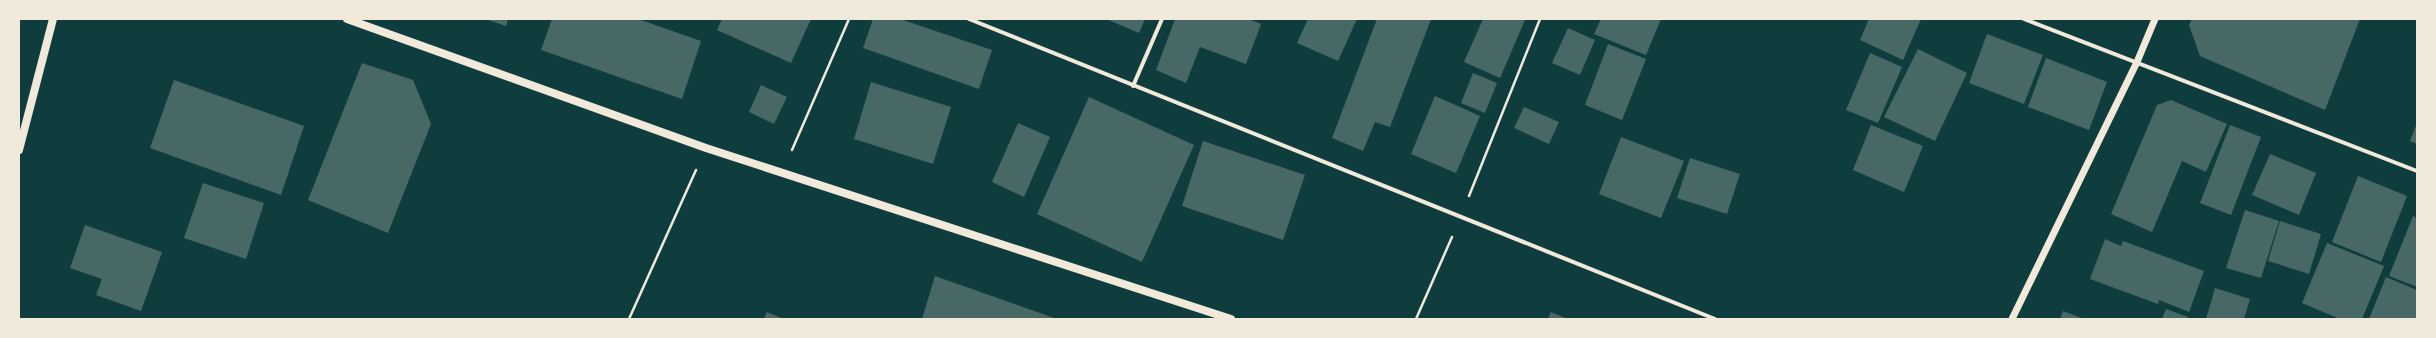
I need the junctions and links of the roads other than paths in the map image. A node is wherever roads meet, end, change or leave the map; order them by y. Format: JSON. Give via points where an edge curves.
{"nodes":[{"id":1,"x":53,"y":19,"type":"edge"},
{"id":2,"x":347,"y":19,"type":"edge"},
{"id":3,"x":969,"y":19,"type":"edge"},
{"id":4,"x":1162,"y":19,"type":"edge"},
{"id":5,"x":2024,"y":19,"type":"edge"},
{"id":6,"x":2155,"y":19,"type":"edge"},
{"id":7,"x":2137,"y":62,"type":"junction"},
{"id":8,"x":1133,"y":86,"type":"junction"},
{"id":9,"x":19,"y":150,"type":"edge"},
{"id":10,"x":2417,"y":171,"type":"edge"},
{"id":11,"x":1231,"y":319,"type":"edge"},
{"id":12,"x":1715,"y":319,"type":"edge"},
{"id":13,"x":2012,"y":319,"type":"edge"}],
"edges":[{"from":1,"to":9,"type":"main road"},
{"from":2,"to":11,"type":"main road","via":[[706,148]]},
{"from":3,"to":8,"type":"street"},
{"from":4,"to":8,"type":"street"},
{"from":5,"to":7,"type":"street"},
{"from":6,"to":7,"type":"street"},
{"from":7,"to":10,"type":"street"},
{"from":7,"to":13,"type":"street"},
{"from":8,"to":12,"type":"street"}]}
